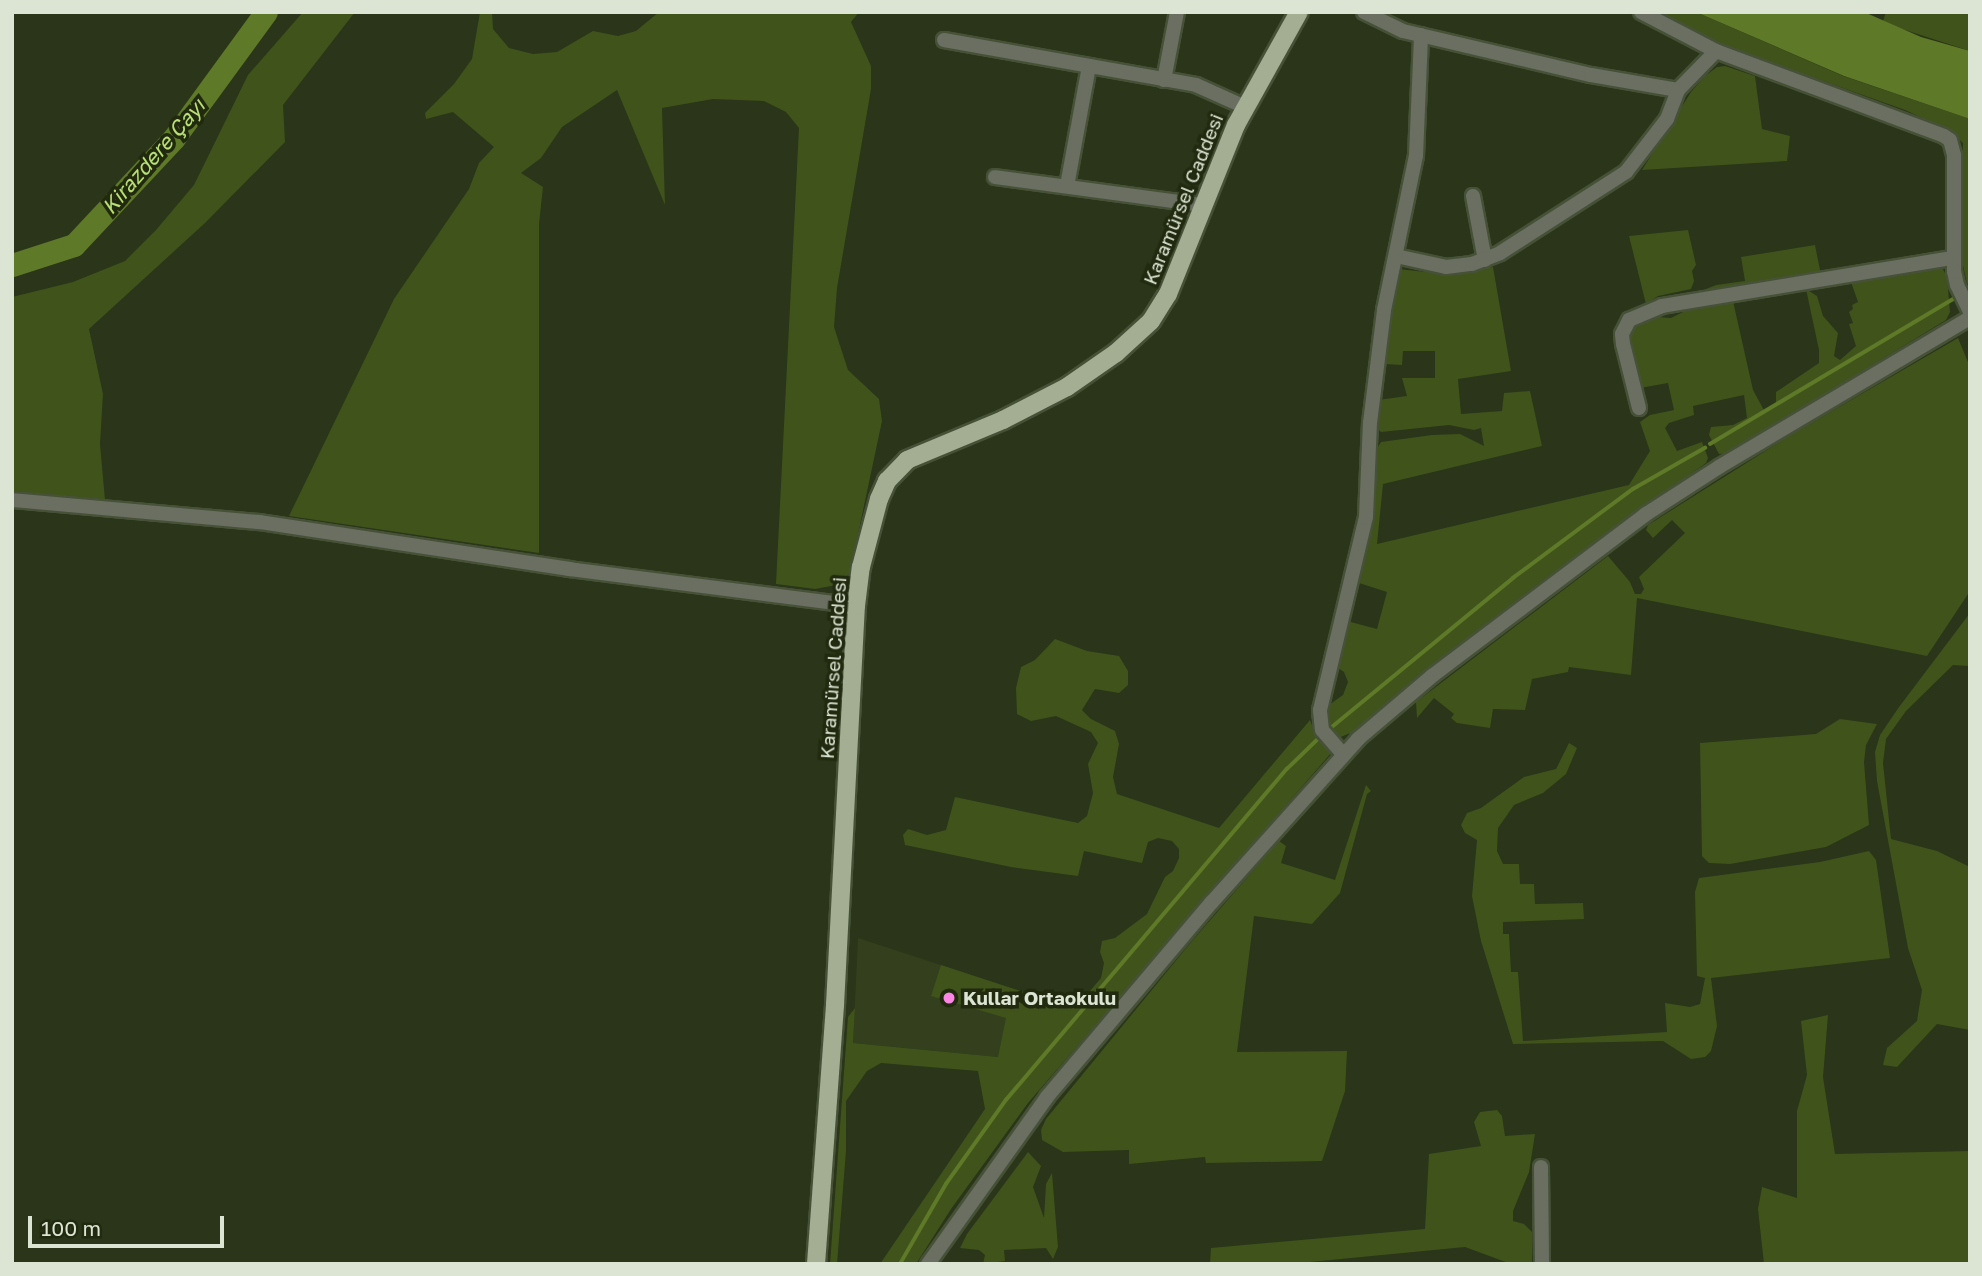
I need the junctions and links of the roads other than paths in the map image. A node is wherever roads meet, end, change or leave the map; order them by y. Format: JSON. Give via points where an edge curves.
{"nodes":[{"id":1,"x":1177,"y":12,"type":"edge"},
{"id":2,"x":1299,"y":12,"type":"edge"},
{"id":3,"x":1364,"y":12,"type":"edge"},
{"id":4,"x":1641,"y":12,"type":"edge"},
{"id":5,"x":1421,"y":35,"type":"junction"},
{"id":6,"x":944,"y":40,"type":"dead end"},
{"id":7,"x":1716,"y":51,"type":"junction"},
{"id":8,"x":1088,"y":66,"type":"junction"},
{"id":9,"x":1164,"y":80,"type":"junction"},
{"id":10,"x":1678,"y":89,"type":"junction"},
{"id":11,"x":1245,"y":107,"type":"junction"},
{"id":12,"x":995,"y":177,"type":"dead end"},
{"id":13,"x":1068,"y":187,"type":"junction"},
{"id":14,"x":1473,"y":195,"type":"dead end"},
{"id":15,"x":1203,"y":205,"type":"junction"},
{"id":16,"x":1396,"y":256,"type":"junction"},
{"id":17,"x":1953,"y":258,"type":"junction"},
{"id":18,"x":1485,"y":260,"type":"junction"},
{"id":19,"x":1969,"y":312,"type":"edge"},
{"id":20,"x":1639,"y":408,"type":"dead end"},
{"id":21,"x":12,"y":500,"type":"edge"},
{"id":22,"x":856,"y":606,"type":"junction"},
{"id":23,"x":1337,"y":748,"type":"junction"},
{"id":24,"x":1541,"y":1167,"type":"dead end"},
{"id":25,"x":817,"y":1264,"type":"edge"},
{"id":26,"x":928,"y":1264,"type":"edge"},
{"id":27,"x":1542,"y":1264,"type":"edge"}],
"edges":[{"from":1,"to":9,"type":"street"},
{"from":2,"to":11,"type":"main road","name":"Karamürsel Caddesi"},
{"from":3,"to":5,"type":"street","via":[[1394,29]]},
{"from":4,"to":7,"type":"street"},
{"from":5,"to":10,"type":"street","via":[[1591,75]]},
{"from":5,"to":16,"type":"street","via":[[1416,156]]},
{"from":6,"to":8,"type":"street"},
{"from":7,"to":10,"type":"street"},
{"from":7,"to":17,"type":"street","via":[[1950,140],[1954,155]]},
{"from":8,"to":9,"type":"street"},
{"from":8,"to":13,"type":"street"},
{"from":9,"to":11,"type":"street","via":[[1196,85]]},
{"from":10,"to":18,"type":"street","via":[[1667,119],[1626,172]]},
{"from":11,"to":15,"type":"main road","name":"Karamürsel Caddesi"},
{"from":12,"to":13,"type":"street"},
{"from":13,"to":15,"type":"street"},
{"from":14,"to":18,"type":"street"},
{"from":15,"to":22,"type":"main road","name":"Karamürsel Caddesi","via":[[1161,307],[1124,346],[1029,408],[897,468],[879,499]]},
{"from":16,"to":18,"type":"street","via":[[1446,267]]},
{"from":16,"to":23,"type":"street","via":[[1384,310],[1370,423],[1366,516],[1321,698],[1322,730]]},
{"from":17,"to":19,"type":"street","via":[[1957,285]]},
{"from":17,"to":20,"type":"street","via":[[1662,306],[1629,320],[1622,334]]},
{"from":19,"to":23,"type":"street","via":[[1646,514]]},
{"from":21,"to":22,"type":"street","via":[[259,522]]},
{"from":22,"to":25,"type":"main road","name":"Karamürsel Caddesi"},
{"from":23,"to":26,"type":"street","via":[[1047,1097]]},
{"from":24,"to":27,"type":"street"}]}
